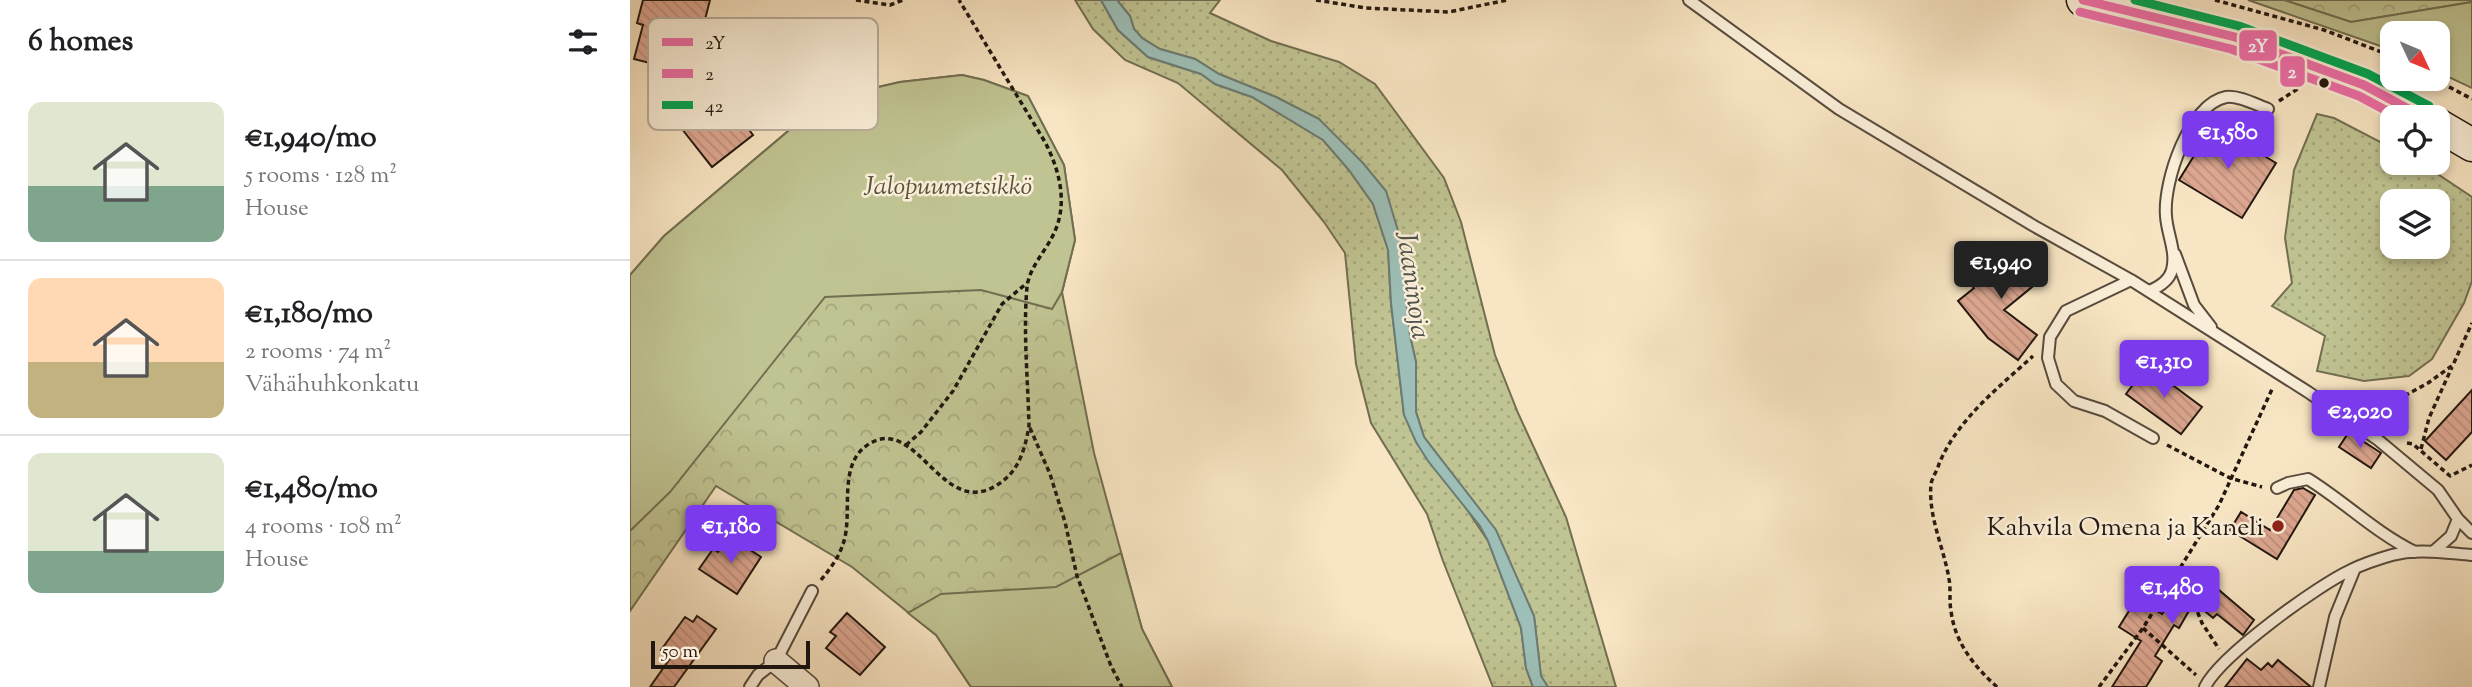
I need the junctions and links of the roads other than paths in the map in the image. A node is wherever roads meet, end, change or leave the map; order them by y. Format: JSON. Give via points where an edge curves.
{"nodes":[{"id":1,"x":1689,"y":0,"type":"edge"},
{"id":2,"x":2083,"y":0,"type":"edge"},
{"id":3,"x":2401,"y":105,"type":"edge"},
{"id":4,"x":2268,"y":109,"type":"road end"},
{"id":5,"x":2450,"y":132,"type":"edge"},
{"id":6,"x":2472,"y":145,"type":"edge"},
{"id":7,"x":2173,"y":248,"type":"junction"},
{"id":8,"x":2131,"y":280,"type":"junction"},
{"id":9,"x":2149,"y":291,"type":"junction"},
{"id":10,"x":2215,"y":332,"type":"junction"},
{"id":11,"x":2153,"y":438,"type":"road end"},
{"id":12,"x":2277,"y":488,"type":"road end"},
{"id":13,"x":2458,"y":519,"type":"junction"},
{"id":14,"x":2472,"y":533,"type":"edge"},
{"id":15,"x":2434,"y":551,"type":"junction"},
{"id":16,"x":2417,"y":553,"type":"junction"},
{"id":17,"x":2472,"y":555,"type":"edge"},
{"id":18,"x":2355,"y":568,"type":"junction"},
{"id":19,"x":812,"y":591,"type":"road end"},
{"id":20,"x":776,"y":661,"type":"junction"},
{"id":21,"x":2205,"y":685,"type":"edge"},
{"id":22,"x":750,"y":687,"type":"edge"},
{"id":23,"x":807,"y":687,"type":"edge"},
{"id":24,"x":2319,"y":687,"type":"edge"}],
"edges":[{"from":1,"to":8,"type":"lane","via":[[1839,109]]},
{"from":2,"to":3,"type":"main road","via":[[2235,37],[2364,85]]},
{"from":4,"to":7,"type":"lane","via":[[2228,97],[2203,110],[2176,156],[2167,189],[2166,216]]},
{"from":5,"to":6,"type":"main road"},
{"from":7,"to":9,"type":"lane","via":[[2172,270],[2162,286]]},
{"from":7,"to":10,"type":"lane","via":[[2194,305]]},
{"from":8,"to":9,"type":"lane"},
{"from":8,"to":11,"type":"lane","via":[[2066,311],[2050,340],[2048,358],[2056,384],[2074,401],[2105,411]]},
{"from":9,"to":10,"type":"lane"},
{"from":10,"to":13,"type":"lane","via":[[2377,439],[2438,490]]},
{"from":12,"to":16,"type":"lane","via":[[2308,479]]},
{"from":13,"to":14,"type":"lane"},
{"from":13,"to":15,"type":"lane","via":[[2451,536]]},
{"from":15,"to":16,"type":"lane"},
{"from":15,"to":17,"type":"lane"},
{"from":16,"to":18,"type":"lane","via":[[2395,554]]},
{"from":18,"to":21,"type":"lane","via":[[2280,615]]},
{"from":18,"to":24,"type":"lane","via":[[2335,617]]},
{"from":19,"to":20,"type":"lane"},
{"from":20,"to":22,"type":"lane"},
{"from":20,"to":23,"type":"street"}]}
